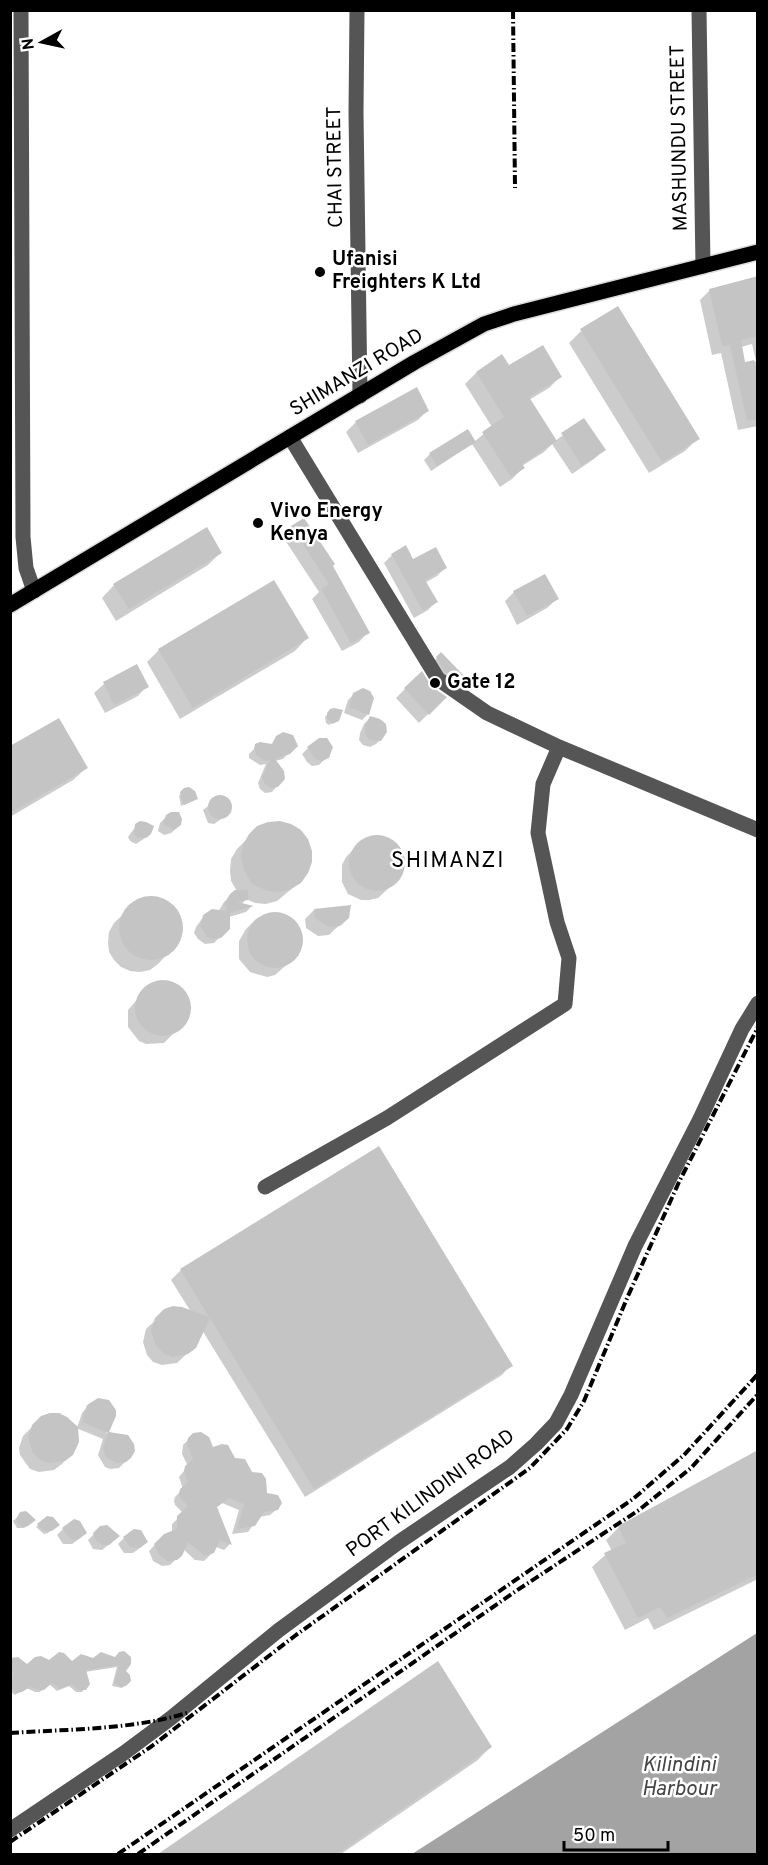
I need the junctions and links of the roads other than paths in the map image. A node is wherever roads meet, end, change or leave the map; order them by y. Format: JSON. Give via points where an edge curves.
{"nodes":[{"id":1,"x":21,"y":10,"type":"edge"},
{"id":2,"x":357,"y":10,"type":"edge"},
{"id":3,"x":699,"y":10,"type":"edge"},
{"id":4,"x":758,"y":252,"type":"edge"},
{"id":5,"x":703,"y":266,"type":"junction"},
{"id":6,"x":360,"y":396,"type":"junction"},
{"id":7,"x":290,"y":438,"type":"junction"},
{"id":8,"x":34,"y":591,"type":"junction"},
{"id":9,"x":10,"y":605,"type":"edge"},
{"id":10,"x":559,"y":747,"type":"junction"},
{"id":11,"x":758,"y":830,"type":"edge"},
{"id":12,"x":758,"y":1003,"type":"edge"},
{"id":13,"x":265,"y":1187,"type":"dead end"},
{"id":14,"x":10,"y":1830,"type":"edge"}],
"edges":[{"from":1,"to":8,"type":"street","via":[[23,537]]},
{"from":2,"to":6,"type":"street","name":"CHAI STREET"},
{"from":3,"to":5,"type":"street","name":"MASHUNDU STREET"},
{"from":4,"to":5,"type":"main road","name":"SHIMANZI ROAD"},
{"from":5,"to":6,"type":"main road","name":"SHIMANZI ROAD","via":[[484,324]]},
{"from":6,"to":7,"type":"main road","name":"SHIMANZI ROAD"},
{"from":7,"to":8,"type":"main road","name":"SHIMANZI ROAD"},
{"from":7,"to":10,"type":"street","via":[[438,679],[487,713]]},
{"from":8,"to":9,"type":"main road","name":"SHIMANZI ROAD"},
{"from":10,"to":11,"type":"street"},
{"from":10,"to":13,"type":"street","via":[[543,784],[538,833],[569,958],[565,1004],[387,1118]]},
{"from":12,"to":14,"type":"street","name":"PORT KILINDINI ROAD","via":[[635,1246],[571,1395],[555,1423],[510,1467],[288,1623],[124,1753]]}]}
